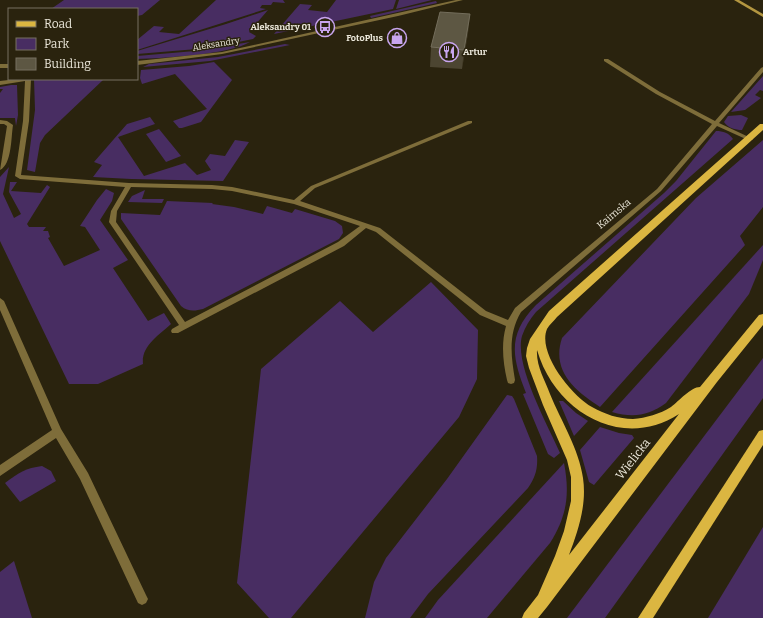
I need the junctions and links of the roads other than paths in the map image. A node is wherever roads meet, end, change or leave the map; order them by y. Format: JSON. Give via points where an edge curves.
{"nodes":[{"id":1,"x":461,"y":0,"type":"edge"},
{"id":2,"x":736,"y":0,"type":"edge"},
{"id":3,"x":763,"y":16,"type":"edge"},
{"id":4,"x":606,"y":60,"type":"dead end"},
{"id":5,"x":138,"y":63,"type":"edge"},
{"id":6,"x":763,"y":69,"type":"edge"},
{"id":7,"x":21,"y":80,"type":"edge"},
{"id":8,"x":28,"y":80,"type":"edge"},
{"id":9,"x":0,"y":83,"type":"edge"},
{"id":10,"x":0,"y":122,"type":"edge"},
{"id":11,"x":470,"y":122,"type":"dead end"},
{"id":12,"x":714,"y":124,"type":"junction"},
{"id":13,"x":763,"y":126,"type":"edge"},
{"id":14,"x":750,"y":138,"type":"junction"},
{"id":15,"x":0,"y":168,"type":"edge"},
{"id":16,"x":129,"y":185,"type":"junction"},
{"id":17,"x":295,"y":202,"type":"junction"},
{"id":18,"x":366,"y":225,"type":"junction"},
{"id":19,"x":0,"y":301,"type":"edge"},
{"id":20,"x":763,"y":318,"type":"edge"},
{"id":21,"x":509,"y":324,"type":"junction"},
{"id":22,"x":184,"y":326,"type":"junction"},
{"id":23,"x":542,"y":330,"type":"junction"},
{"id":24,"x":174,"y":331,"type":"dead end"},
{"id":25,"x":713,"y":379,"type":"junction"},
{"id":26,"x":511,"y":380,"type":"dead end"},
{"id":27,"x":57,"y":432,"type":"junction"},
{"id":28,"x":763,"y":436,"type":"edge"},
{"id":29,"x":0,"y":471,"type":"edge"},
{"id":30,"x":142,"y":599,"type":"dead end"},
{"id":31,"x":542,"y":602,"type":"junction"},
{"id":32,"x":529,"y":618,"type":"edge"},
{"id":33,"x":645,"y":618,"type":"edge"}],
"edges":[{"from":1,"to":5,"type":"street","name":"Aleksandry","via":[[222,53]]},
{"from":2,"to":3,"type":"street"},
{"from":4,"to":12,"type":"street","via":[[662,96]]},
{"from":6,"to":12,"type":"street","name":"Kaimska"},
{"from":7,"to":9,"type":"street"},
{"from":8,"to":16,"type":"street","via":[[26,122],[18,176]]},
{"from":10,"to":15,"type":"street","via":[[10,125],[5,162]]},
{"from":11,"to":17,"type":"street","via":[[313,187]]},
{"from":12,"to":14,"type":"street"},
{"from":12,"to":21,"type":"street","name":"Kaimska","via":[[659,190],[518,310]]},
{"from":13,"to":14,"type":"main road"},
{"from":14,"to":23,"type":"main road","via":[[553,314]]},
{"from":16,"to":17,"type":"street","via":[[232,189]]},
{"from":16,"to":22,"type":"street","via":[[114,211],[112,222]]},
{"from":17,"to":18,"type":"street"},
{"from":18,"to":21,"type":"street","via":[[378,230],[484,313]]},
{"from":18,"to":22,"type":"street","via":[[341,244]]},
{"from":19,"to":27,"type":"street"},
{"from":20,"to":25,"type":"main road","name":"Wielicka"},
{"from":21,"to":26,"type":"street","name":"Kaimska","via":[[505,354]]},
{"from":22,"to":24,"type":"street"},
{"from":23,"to":25,"type":"main road","via":[[540,338],[544,357],[558,382],[566,394],[599,418],[624,424],[641,424],[664,417]]},
{"from":23,"to":31,"type":"main road","via":[[532,346],[533,363],[572,457],[578,485],[572,528]]},
{"from":25,"to":31,"type":"main road","name":"Wielicka"},
{"from":27,"to":29,"type":"street"},
{"from":27,"to":30,"type":"street","via":[[84,476]]},
{"from":28,"to":33,"type":"main road"},
{"from":31,"to":32,"type":"main road","name":"Wielicka"}]}
